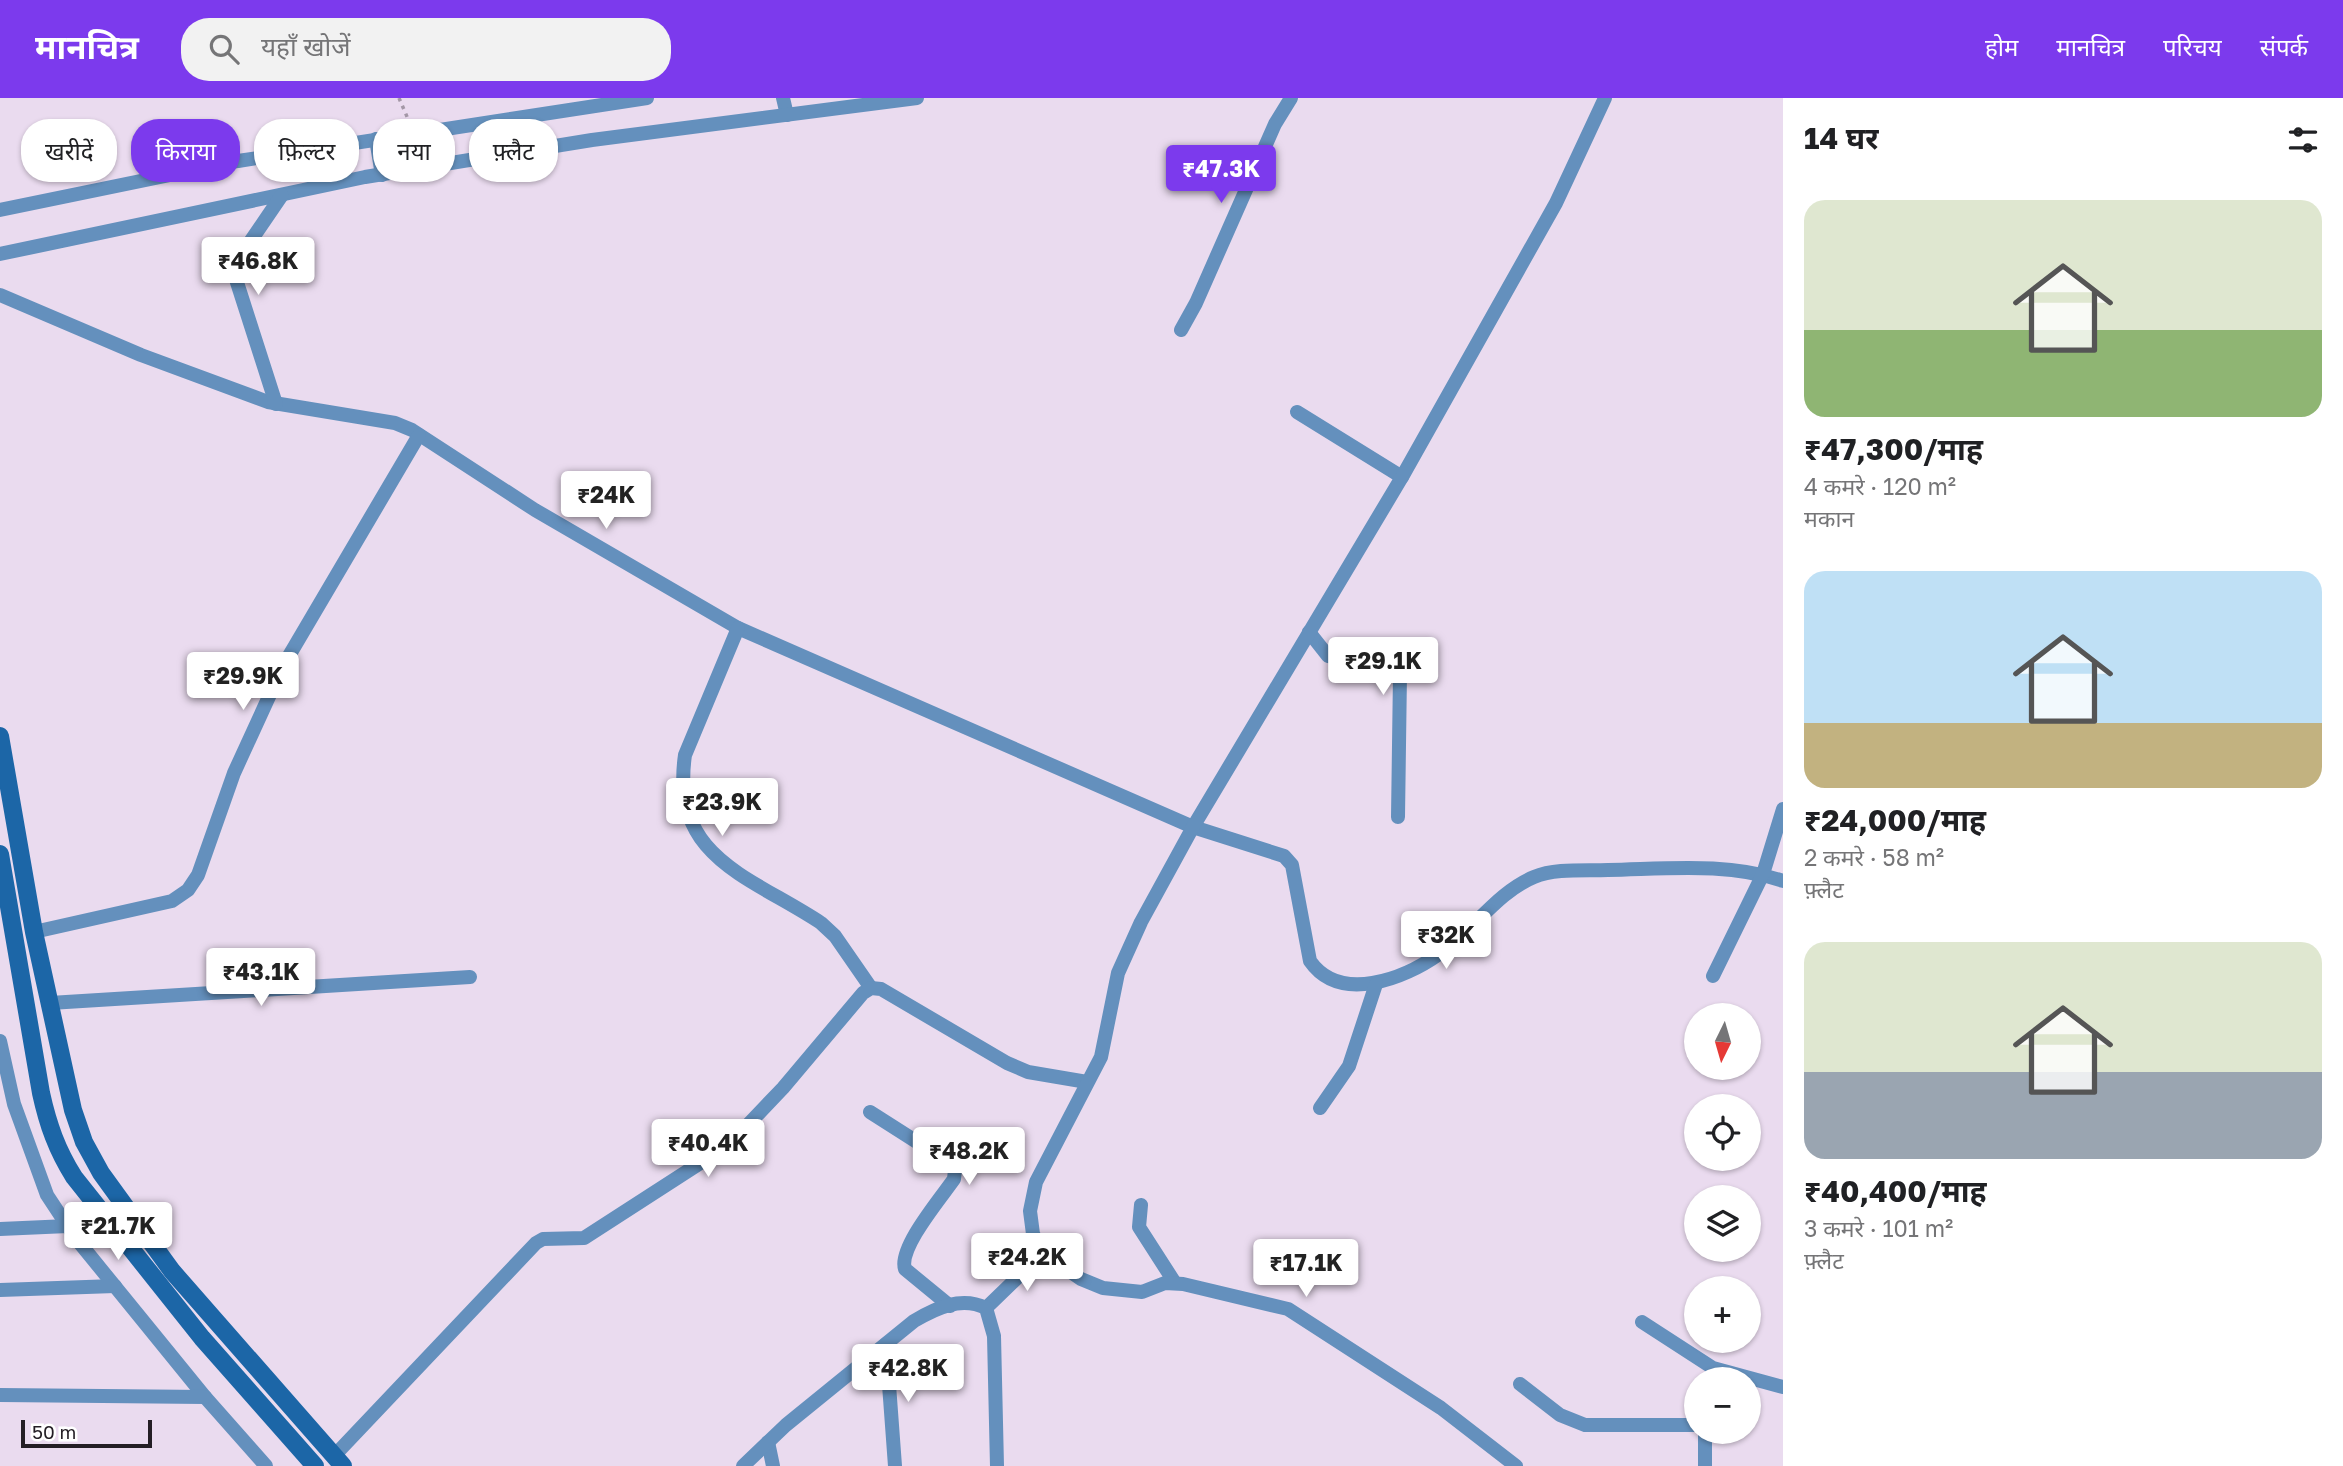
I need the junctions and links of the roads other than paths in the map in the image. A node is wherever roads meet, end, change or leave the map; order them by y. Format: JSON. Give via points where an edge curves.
{"nodes":[{"id":1,"x":647,"y":98,"type":"edge"},
{"id":2,"x":783,"y":98,"type":"edge"},
{"id":3,"x":916,"y":98,"type":"edge"},
{"id":4,"x":1291,"y":98,"type":"edge"},
{"id":5,"x":1605,"y":98,"type":"edge"},
{"id":6,"x":787,"y":115,"type":"junction"},
{"id":7,"x":455,"y":127,"type":"edge"},
{"id":8,"x":373,"y":139,"type":"edge"},
{"id":9,"x":455,"y":163,"type":"edge"},
{"id":10,"x":373,"y":177,"type":"edge"},
{"id":11,"x":282,"y":195,"type":"junction"},
{"id":12,"x":0,"y":210,"type":"edge"},
{"id":13,"x":0,"y":254,"type":"edge"},
{"id":14,"x":0,"y":295,"type":"edge"},
{"id":15,"x":1181,"y":330,"type":"dead end"},
{"id":16,"x":276,"y":404,"type":"junction"},
{"id":17,"x":1297,"y":412,"type":"dead end"},
{"id":18,"x":419,"y":435,"type":"junction"},
{"id":19,"x":1402,"y":477,"type":"junction"},
{"id":20,"x":738,"y":628,"type":"junction"},
{"id":21,"x":1309,"y":632,"type":"junction"},
{"id":22,"x":0,"y":736,"type":"edge"},
{"id":23,"x":1783,"y":808,"type":"edge"},
{"id":24,"x":1398,"y":817,"type":"dead end"},
{"id":25,"x":1193,"y":827,"type":"junction"},
{"id":26,"x":0,"y":854,"type":"edge"},
{"id":27,"x":1763,"y":874,"type":"junction"},
{"id":28,"x":1783,"y":880,"type":"edge"},
{"id":29,"x":34,"y":932,"type":"junction"},
{"id":30,"x":1713,"y":976,"type":"dead end"},
{"id":31,"x":470,"y":977,"type":"dead end"},
{"id":32,"x":1376,"y":984,"type":"junction"},
{"id":33,"x":872,"y":988,"type":"junction"},
{"id":34,"x":50,"y":1003,"type":"junction"},
{"id":35,"x":0,"y":1041,"type":"edge"},
{"id":36,"x":1087,"y":1082,"type":"junction"},
{"id":37,"x":7,"y":1104,"type":"edge"},
{"id":38,"x":1320,"y":1108,"type":"dead end"},
{"id":39,"x":870,"y":1112,"type":"dead end"},
{"id":40,"x":1141,"y":1205,"type":"dead end"},
{"id":41,"x":68,"y":1226,"type":"junction"},
{"id":42,"x":0,"y":1229,"type":"edge"},
{"id":43,"x":1044,"y":1253,"type":"junction"},
{"id":44,"x":1175,"y":1283,"type":"junction"},
{"id":45,"x":115,"y":1286,"type":"junction"},
{"id":46,"x":0,"y":1290,"type":"edge"},
{"id":47,"x":950,"y":1306,"type":"junction"},
{"id":48,"x":986,"y":1308,"type":"junction"},
{"id":49,"x":1642,"y":1322,"type":"dead end"},
{"id":50,"x":886,"y":1344,"type":"junction"},
{"id":51,"x":1711,"y":1367,"type":"edge"},
{"id":52,"x":1761,"y":1383,"type":"edge"},
{"id":53,"x":1520,"y":1384,"type":"dead end"},
{"id":54,"x":1783,"y":1387,"type":"edge"},
{"id":55,"x":0,"y":1395,"type":"edge"},
{"id":56,"x":205,"y":1397,"type":"junction"},
{"id":57,"x":1684,"y":1425,"type":"edge"},
{"id":58,"x":768,"y":1442,"type":"junction"},
{"id":59,"x":1705,"y":1444,"type":"edge"},
{"id":60,"x":339,"y":1461,"type":"edge"},
{"id":61,"x":266,"y":1466,"type":"edge"},
{"id":62,"x":315,"y":1466,"type":"edge"},
{"id":63,"x":743,"y":1466,"type":"edge"},
{"id":64,"x":773,"y":1466,"type":"edge"},
{"id":65,"x":895,"y":1466,"type":"edge"},
{"id":66,"x":997,"y":1466,"type":"edge"},
{"id":67,"x":1516,"y":1466,"type":"edge"},
{"id":68,"x":1705,"y":1466,"type":"edge"}],
"edges":[{"from":1,"to":7,"type":"street"},
{"from":2,"to":6,"type":"street"},
{"from":3,"to":6,"type":"street"},
{"from":4,"to":15,"type":"street"},
{"from":5,"to":19,"type":"street","via":[[1556,203]]},
{"from":6,"to":9,"type":"street"},
{"from":8,"to":12,"type":"street","via":[[238,161]]},
{"from":10,"to":11,"type":"street"},
{"from":11,"to":13,"type":"street"},
{"from":11,"to":16,"type":"street","via":[[237,261],[234,273]]},
{"from":14,"to":16,"type":"street"},
{"from":16,"to":18,"type":"street","via":[[394,423]]},
{"from":17,"to":19,"type":"street"},
{"from":18,"to":20,"type":"street","via":[[536,510]]},
{"from":18,"to":29,"type":"street","via":[[283,666],[188,890],[172,901]]},
{"from":19,"to":21,"type":"street"},
{"from":20,"to":25,"type":"street"},
{"from":20,"to":33,"type":"street","via":[[685,755],[682,797],[692,829],[716,856],[744,877],[821,923]]},
{"from":21,"to":24,"type":"street","via":[[1328,656],[1382,663],[1400,674]]},
{"from":21,"to":25,"type":"street"},
{"from":22,"to":29,"type":"street"},
{"from":23,"to":27,"type":"street"},
{"from":25,"to":32,"type":"street","via":[[1284,856],[1292,864],[1310,961],[1335,982]]},
{"from":25,"to":36,"type":"street","via":[[1127,949],[1101,1057]]},
{"from":26,"to":62,"type":"street","via":[[41,1093],[61,1155],[202,1338]]},
{"from":27,"to":28,"type":"street"},
{"from":27,"to":30,"type":"street"},
{"from":27,"to":32,"type":"street","via":[[1693,868],[1564,871],[1536,876],[1516,886],[1439,954]]},
{"from":29,"to":34,"type":"street"},
{"from":31,"to":34,"type":"street"},
{"from":32,"to":38,"type":"street","via":[[1349,1066]]},
{"from":33,"to":36,"type":"street","via":[[1017,1068]]},
{"from":33,"to":60,"type":"street","via":[[741,1132],[711,1156],[584,1238],[536,1243]]},
{"from":34,"to":60,"type":"street","via":[[73,1110],[101,1173],[172,1271]]},
{"from":35,"to":37,"type":"street"},
{"from":36,"to":43,"type":"street","via":[[1036,1182],[1030,1223]]},
{"from":37,"to":41,"type":"street","via":[[47,1195]]},
{"from":39,"to":47,"type":"street","via":[[955,1170],[954,1179],[908,1246],[903,1262],[905,1269]]},
{"from":40,"to":44,"type":"street","via":[[1139,1227]]},
{"from":41,"to":42,"type":"street"},
{"from":41,"to":45,"type":"street"},
{"from":43,"to":44,"type":"street","via":[[1102,1288],[1142,1292]]},
{"from":43,"to":48,"type":"street"},
{"from":44,"to":67,"type":"street","via":[[1288,1309],[1441,1408]]},
{"from":45,"to":46,"type":"street"},
{"from":45,"to":56,"type":"street"},
{"from":47,"to":48,"type":"street","via":[[968,1302]]},
{"from":47,"to":50,"type":"street","via":[[914,1321]]},
{"from":48,"to":66,"type":"street","via":[[994,1336]]},
{"from":49,"to":51,"type":"street"},
{"from":50,"to":58,"type":"street"},
{"from":50,"to":65,"type":"street"},
{"from":52,"to":54,"type":"street"},
{"from":53,"to":57,"type":"street","via":[[1560,1415],[1585,1424]]},
{"from":55,"to":56,"type":"street"},
{"from":56,"to":61,"type":"street"},
{"from":58,"to":63,"type":"street"},
{"from":58,"to":64,"type":"street"},
{"from":59,"to":68,"type":"street"}]}
